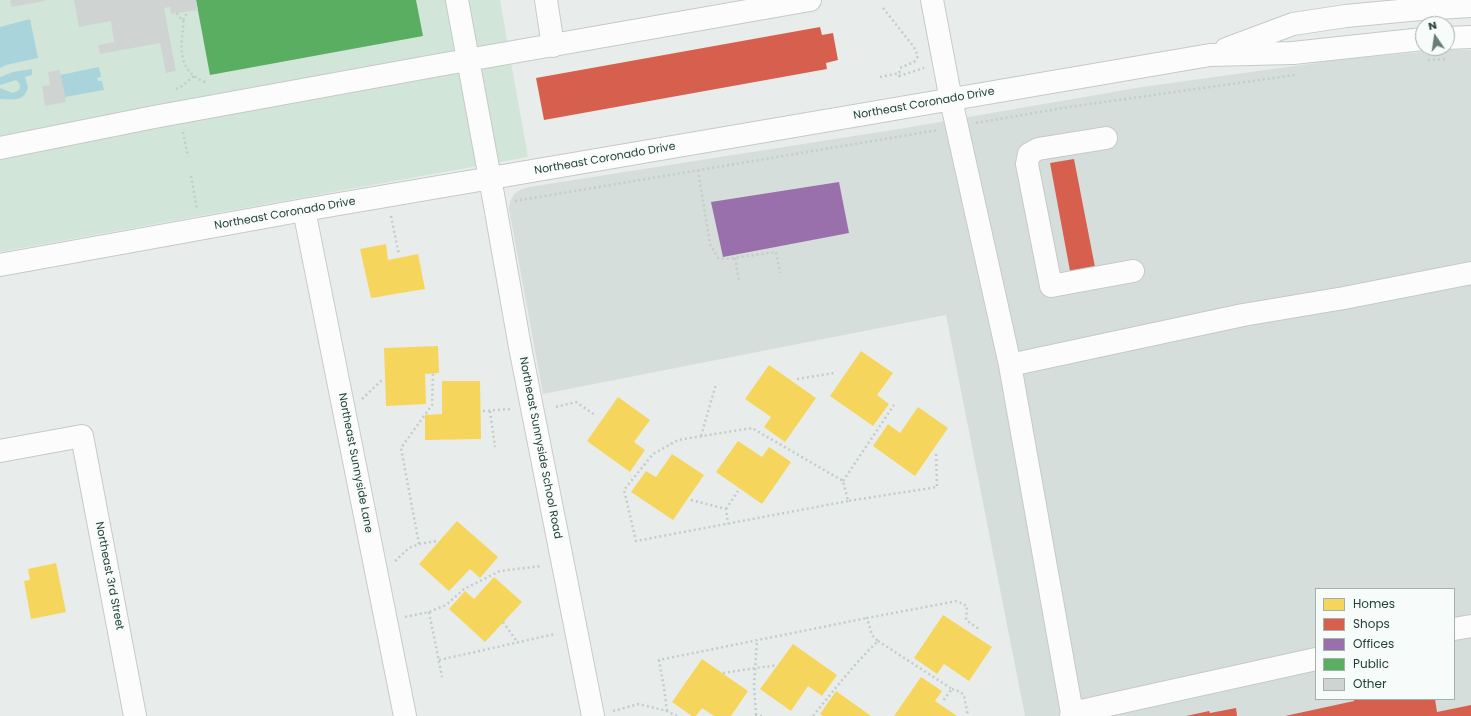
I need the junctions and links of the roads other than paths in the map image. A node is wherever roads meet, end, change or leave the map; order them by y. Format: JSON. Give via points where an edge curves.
{"nodes":[{"id":1,"x":457,"y":0,"type":"edge"},
{"id":2,"x":546,"y":0,"type":"edge"},
{"id":3,"x":807,"y":0,"type":"edge"},
{"id":4,"x":932,"y":0,"type":"edge"},
{"id":5,"x":752,"y":5,"type":"edge"},
{"id":6,"x":1471,"y":6,"type":"edge"},
{"id":7,"x":1471,"y":37,"type":"edge"},
{"id":8,"x":1455,"y":45,"type":"edge"},
{"id":9,"x":553,"y":46,"type":"junction"},
{"id":10,"x":1415,"y":50,"type":"edge"},
{"id":11,"x":1210,"y":55,"type":"junction"},
{"id":12,"x":468,"y":60,"type":"junction"},
{"id":13,"x":951,"y":100,"type":"junction"},
{"id":14,"x":1106,"y":138,"type":"dead end"},
{"id":15,"x":0,"y":148,"type":"edge"},
{"id":16,"x":490,"y":178,"type":"junction"},
{"id":17,"x":304,"y":210,"type":"junction"},
{"id":18,"x":0,"y":265,"type":"edge"},
{"id":19,"x":1133,"y":271,"type":"dead end"},
{"id":20,"x":1471,"y":274,"type":"edge"},
{"id":21,"x":1010,"y":365,"type":"junction"},
{"id":22,"x":0,"y":451,"type":"edge"},
{"id":23,"x":1471,"y":626,"type":"edge"},
{"id":24,"x":1455,"y":629,"type":"edge"},
{"id":25,"x":1315,"y":659,"type":"edge"},
{"id":26,"x":602,"y":713,"type":"edge"},
{"id":27,"x":1071,"y":714,"type":"edge"},
{"id":28,"x":135,"y":716,"type":"edge"},
{"id":29,"x":405,"y":716,"type":"edge"}],
"edges":[{"from":1,"to":12,"type":"street","name":"Northeast Sunnyside School Road"},
{"from":2,"to":9,"type":"street"},
{"from":3,"to":5,"type":"street"},
{"from":4,"to":13,"type":"street"},
{"from":5,"to":9,"type":"street"},
{"from":6,"to":11,"type":"street","name":"Northeast Coronado Drive","via":[[1420,9],[1293,24]]},
{"from":7,"to":8,"type":"street"},
{"from":9,"to":12,"type":"street"},
{"from":10,"to":11,"type":"street","name":"Northeast Coronado Drive"},
{"from":11,"to":13,"type":"street","name":"Northeast Coronado Drive"},
{"from":12,"to":15,"type":"street","via":[[154,117]]},
{"from":12,"to":16,"type":"street","name":"Northeast Sunnyside School Road"},
{"from":13,"to":16,"type":"street","name":"Northeast Coronado Drive"},
{"from":13,"to":21,"type":"street"},
{"from":14,"to":19,"type":"street","via":[[1038,149],[1030,154],[1027,164],[1051,286]]},
{"from":16,"to":17,"type":"street","name":"Northeast Coronado Drive"},
{"from":16,"to":26,"type":"street","name":"Northeast Sunnyside School Road","via":[[520,347]]},
{"from":17,"to":18,"type":"street","name":"Northeast Coronado Drive"},
{"from":17,"to":29,"type":"street","name":"Northeast Sunnyside Lane"},
{"from":20,"to":21,"type":"street","via":[[1243,315]]},
{"from":21,"to":27,"type":"street"},
{"from":22,"to":28,"type":"street","name":"Northeast 3rd Street","via":[[82,436]]},
{"from":23,"to":24,"type":"street"},
{"from":25,"to":27,"type":"street"}]}
